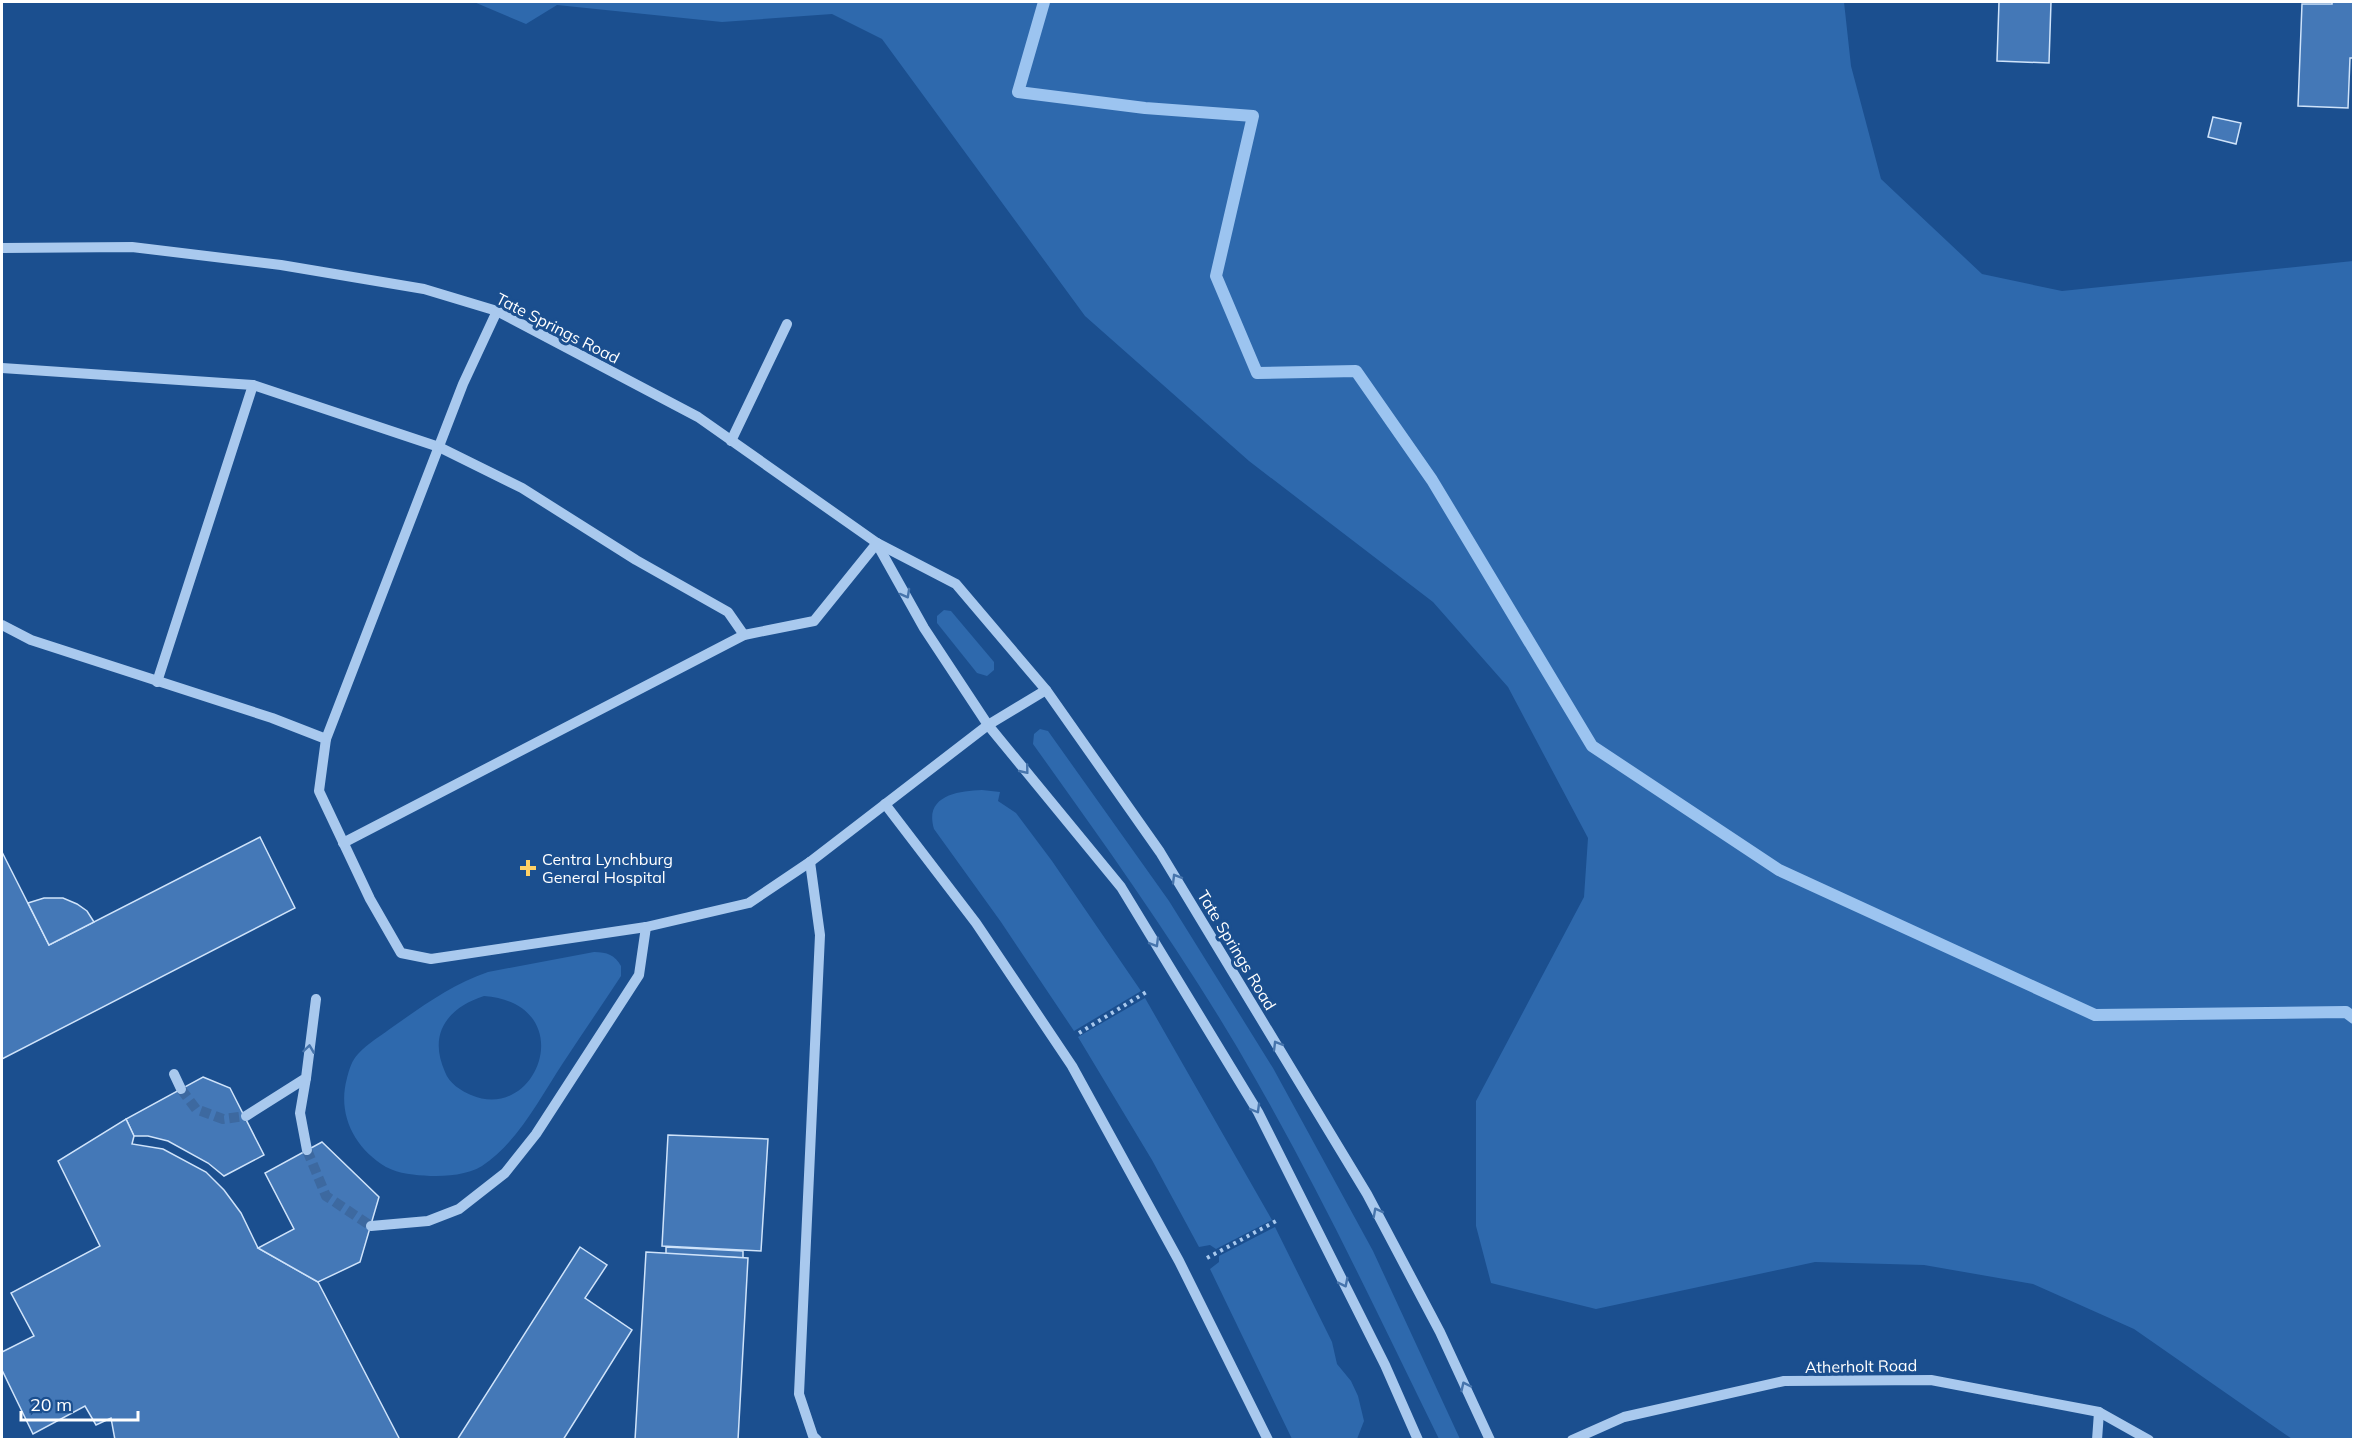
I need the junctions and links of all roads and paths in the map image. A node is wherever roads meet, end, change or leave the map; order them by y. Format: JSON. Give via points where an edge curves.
{"nodes":[{"id":1,"x":2,"y":248,"type":"edge"},
{"id":2,"x":497,"y":311,"type":"junction"},
{"id":3,"x":787,"y":324,"type":"dead end"},
{"id":4,"x":2,"y":368,"type":"edge"},
{"id":5,"x":253,"y":385,"type":"junction"},
{"id":6,"x":731,"y":441,"type":"junction"},
{"id":7,"x":439,"y":447,"type":"junction"},
{"id":8,"x":877,"y":543,"type":"junction"},
{"id":9,"x":2,"y":625,"type":"edge"},
{"id":10,"x":744,"y":635,"type":"junction"},
{"id":11,"x":157,"y":682,"type":"junction"},
{"id":12,"x":1046,"y":690,"type":"junction"},
{"id":13,"x":988,"y":725,"type":"junction"},
{"id":14,"x":326,"y":739,"type":"junction"},
{"id":15,"x":885,"y":804,"type":"junction"},
{"id":16,"x":344,"y":843,"type":"junction"},
{"id":17,"x":810,"y":862,"type":"junction"},
{"id":18,"x":646,"y":927,"type":"junction"},
{"id":19,"x":1148,"y":992,"type":"dead end"},
{"id":20,"x":316,"y":999,"type":"dead end"},
{"id":21,"x":1059,"y":1045,"type":"junction"},
{"id":22,"x":174,"y":1074,"type":"dead end"},
{"id":23,"x":306,"y":1078,"type":"junction"},
{"id":24,"x":181,"y":1089,"type":"tunnel mouth"},
{"id":25,"x":246,"y":1116,"type":"tunnel mouth"},
{"id":26,"x":307,"y":1150,"type":"tunnel mouth"},
{"id":27,"x":1278,"y":1220,"type":"dead end"},
{"id":28,"x":371,"y":1226,"type":"tunnel mouth"},
{"id":29,"x":1206,"y":1258,"type":"dead end"},
{"id":30,"x":2099,"y":1412,"type":"junction"},
{"id":31,"x":817,"y":1440,"type":"edge"},
{"id":32,"x":1268,"y":1440,"type":"edge"},
{"id":33,"x":1418,"y":1440,"type":"edge"},
{"id":34,"x":1490,"y":1440,"type":"edge"},
{"id":35,"x":1572,"y":1440,"type":"edge"},
{"id":36,"x":2097,"y":1440,"type":"edge"},
{"id":37,"x":2149,"y":1440,"type":"edge"}],
"edges":[{"from":1,"to":2,"type":"street","name":"Tate Springs Road","via":[[132,247],[281,265],[424,289]]},
{"from":2,"to":6,"type":"street","name":"Tate Springs Road","via":[[698,417]]},
{"from":2,"to":7,"type":"street"},
{"from":3,"to":6,"type":"street"},
{"from":4,"to":5,"type":"street"},
{"from":5,"to":7,"type":"street"},
{"from":5,"to":11,"type":"street"},
{"from":6,"to":8,"type":"street","name":"Tate Springs Road"},
{"from":7,"to":10,"type":"street","via":[[522,488],[728,612]]},
{"from":7,"to":14,"type":"street"},
{"from":8,"to":10,"type":"street","via":[[814,621]]},
{"from":8,"to":12,"type":"street","name":"Tate Springs Road","via":[[956,584]]},
{"from":8,"to":13,"type":"street","name":"Tate Springs Road","one_way":true,"via":[[924,628]]},
{"from":9,"to":11,"type":"street","via":[[31,640]]},
{"from":10,"to":16,"type":"street"},
{"from":11,"to":14,"type":"street"},
{"from":12,"to":13,"type":"street"},
{"from":34,"to":12,"type":"street","name":"Tate Springs Road","one_way":true,"via":[[1440,1332],[1367,1194],[1160,852]]},
{"from":13,"to":15,"type":"street"},
{"from":13,"to":33,"type":"street","name":"Tate Springs Road","one_way":true,"via":[[1120,887],[1258,1112],[1385,1365]]},
{"from":14,"to":16,"type":"street","via":[[319,791]]},
{"from":15,"to":17,"type":"street"},
{"from":15,"to":21,"type":"street","via":[[976,922]]},
{"from":16,"to":18,"type":"street","via":[[401,952],[431,959]]},
{"from":17,"to":18,"type":"street","via":[[749,903]]},
{"from":17,"to":31,"type":"street","via":[[820,935],[799,1394]]},
{"from":18,"to":28,"type":"street","via":[[639,975],[536,1134],[505,1173],[459,1209],[428,1221]]},
{"from":19,"to":21,"type":"path"},
{"from":23,"to":20,"type":"street","one_way":true},
{"from":21,"to":32,"type":"street","via":[[1179,1261]]},
{"from":22,"to":24,"type":"street"},
{"from":23,"to":25,"type":"street"},
{"from":23,"to":26,"type":"street","via":[[300,1113]]},
{"from":27,"to":29,"type":"path"},
{"from":30,"to":35,"type":"street","name":"Atherholt Road","via":[[1931,1380],[1784,1381],[1624,1417]]},
{"from":30,"to":36,"type":"street"},
{"from":30,"to":37,"type":"street","name":"Atherholt Road"}]}
